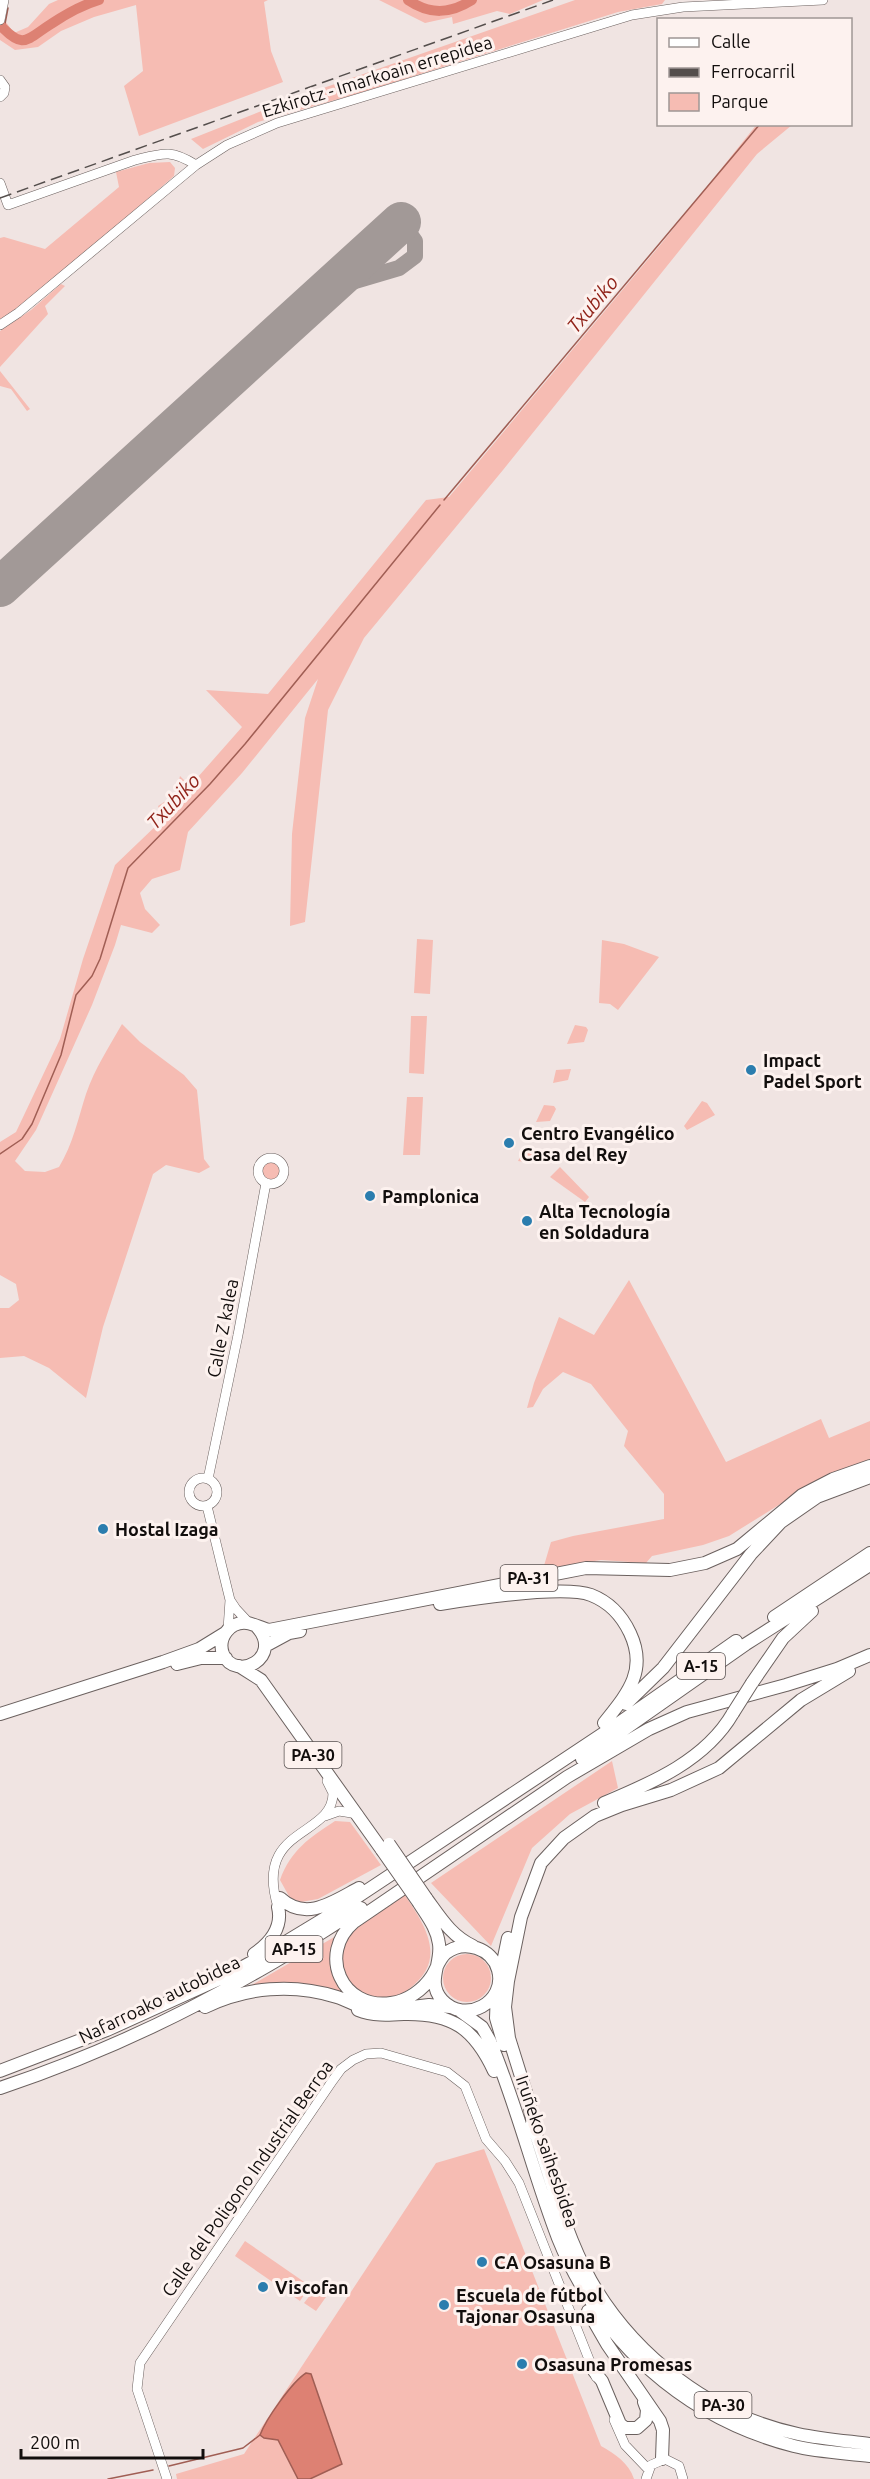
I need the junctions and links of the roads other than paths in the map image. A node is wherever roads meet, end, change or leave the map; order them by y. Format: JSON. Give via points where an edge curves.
{"nodes":[{"id":1,"x":4,"y":0,"type":"edge"},
{"id":2,"x":823,"y":0,"type":"edge"},
{"id":3,"x":1,"y":16,"type":"edge"},
{"id":4,"x":0,"y":80,"type":"edge"},
{"id":5,"x":0,"y":97,"type":"edge"},
{"id":6,"x":196,"y":165,"type":"junction"},
{"id":7,"x":0,"y":183,"type":"edge"},
{"id":8,"x":0,"y":325,"type":"edge"},
{"id":9,"x":266,"y":1183,"type":"dead end"},
{"id":10,"x":870,"y":1466,"type":"edge"},
{"id":11,"x":870,"y":1472,"type":"edge"},
{"id":12,"x":870,"y":1477,"type":"edge"},
{"id":13,"x":208,"y":1479,"type":"junction"},
{"id":14,"x":207,"y":1506,"type":"junction"},
{"id":15,"x":788,"y":1507,"type":"junction"},
{"id":16,"x":870,"y":1553,"type":"edge"},
{"id":17,"x":870,"y":1565,"type":"edge"},
{"id":18,"x":847,"y":1581,"type":"junction"},
{"id":19,"x":230,"y":1600,"type":"junction"},
{"id":20,"x":253,"y":1625,"type":"junction"},
{"id":21,"x":226,"y":1631,"type":"junction"},
{"id":22,"x":264,"y":1651,"type":"junction"},
{"id":23,"x":870,"y":1656,"type":"edge"},
{"id":24,"x":225,"y":1658,"type":"junction"},
{"id":25,"x":239,"y":1666,"type":"junction"},
{"id":26,"x":0,"y":1714,"type":"edge"},
{"id":27,"x":0,"y":1721,"type":"edge"},
{"id":28,"x":604,"y":1723,"type":"junction"},
{"id":29,"x":316,"y":1760,"type":"junction"},
{"id":30,"x":567,"y":1777,"type":"junction"},
{"id":31,"x":535,"y":1785,"type":"junction"},
{"id":32,"x":620,"y":1801,"type":"junction"},
{"id":33,"x":358,"y":1814,"type":"junction"},
{"id":34,"x":321,"y":1818,"type":"junction"},
{"id":35,"x":385,"y":1847,"type":"junction"},
{"id":36,"x":410,"y":1862,"type":"junction"},
{"id":37,"x":422,"y":1901,"type":"junction"},
{"id":38,"x":279,"y":1906,"type":"junction"},
{"id":39,"x":477,"y":1948,"type":"junction"},
{"id":40,"x":435,"y":1970,"type":"junction"},
{"id":41,"x":210,"y":1982,"type":"junction"},
{"id":42,"x":498,"y":1986,"type":"junction"},
{"id":43,"x":322,"y":1993,"type":"junction"},
{"id":44,"x":455,"y":2009,"type":"junction"},
{"id":45,"x":0,"y":2071,"type":"edge"},
{"id":46,"x":0,"y":2088,"type":"edge"},
{"id":47,"x":0,"y":2095,"type":"edge"},
{"id":48,"x":534,"y":2130,"type":"junction"},
{"id":49,"x":533,"y":2164,"type":"junction"},
{"id":50,"x":543,"y":2193,"type":"junction"},
{"id":51,"x":594,"y":2371,"type":"junction"},
{"id":52,"x":633,"y":2383,"type":"junction"},
{"id":53,"x":870,"y":2444,"type":"edge"},
{"id":54,"x":870,"y":2457,"type":"edge"},
{"id":55,"x":662,"y":2459,"type":"junction"},
{"id":56,"x":648,"y":2469,"type":"junction"},
{"id":57,"x":167,"y":2479,"type":"edge"},
{"id":58,"x":646,"y":2479,"type":"edge"},
{"id":59,"x":683,"y":2479,"type":"edge"}],
"edges":[{"from":1,"to":3,"type":"street"},
{"from":2,"to":6,"type":"street","name":"Ezkirotz - Imarkoain errepidea","via":[[683,7],[632,15],[277,123],[227,145]]},
{"from":4,"to":5,"type":"street","via":[[5,87]]},
{"from":6,"to":7,"type":"street","via":[[173,153],[135,160],[8,205]]},
{"from":6,"to":8,"type":"street","name":"Ezkirotz - Imarkoain errepidea"},
{"from":9,"to":13,"type":"street","name":"Calle Z kalea"},
{"from":10,"to":15,"type":"highway","via":[[818,1486]]},
{"from":11,"to":15,"type":"highway","number":"PA-31","via":[[837,1482]]},
{"from":12,"to":28,"type":"highway","via":[[817,1497],[781,1522],[751,1554],[663,1668]]},
{"from":13,"to":14,"type":"street","via":[[217,1492],[213,1503]]},
{"from":13,"to":14,"type":"street","via":[[196,1480],[190,1489],[195,1503]]},
{"from":14,"to":19,"type":"street"},
{"from":15,"to":20,"type":"highway","number":"PA-31","via":[[737,1549],[688,1567],[586,1568],[287,1627],[269,1630]]},
{"from":16,"to":31,"type":"highway","number":"A-15"},
{"from":17,"to":18,"type":"highway","number":"A-15"},
{"from":18,"to":31,"type":"highway","number":"A-15"},
{"from":18,"to":32,"type":"highway","bridge":true,"via":[[783,1638],[724,1729],[690,1760]]},
{"from":19,"to":20,"type":"street"},
{"from":19,"to":21,"type":"street"},
{"from":20,"to":21,"type":"highway","number":"PA-31","via":[[243,1623]]},
{"from":20,"to":22,"type":"highway","via":[[264,1639]]},
{"from":21,"to":24,"type":"highway","via":[[221,1645]]},
{"from":21,"to":26,"type":"highway","number":"PA-31","via":[[209,1644],[163,1662]]},
{"from":22,"to":25,"type":"highway","via":[[252,1665]]},
{"from":22,"to":28,"type":"highway","via":[[290,1633],[455,1601],[563,1591],[590,1595],[613,1608],[621,1618],[633,1638],[636,1658],[631,1689]]},
{"from":22,"to":35,"type":"highway","number":"PA-30","via":[[268,1680]]},
{"from":23,"to":30,"type":"highway","via":[[796,1682],[687,1712],[612,1749]]},
{"from":23,"to":32,"type":"highway","via":[[801,1700],[719,1768],[671,1790]]},
{"from":24,"to":25,"type":"highway"},
{"from":24,"to":27,"type":"highway","via":[[201,1658]]},
{"from":25,"to":29,"type":"highway","number":"PA-30","via":[[261,1680]]},
{"from":28,"to":31,"type":"highway"},
{"from":29,"to":33,"type":"highway","number":"PA-30"},
{"from":29,"to":34,"type":"street","via":[[333,1793],[333,1802]]},
{"from":30,"to":31,"type":"highway"},
{"from":30,"to":40,"type":"highway","via":[[354,1922],[336,1948],[341,1980],[354,1995],[374,2003],[408,1997],[422,1988]]},
{"from":31,"to":36,"type":"highway","name":"Nafarroako autobidea","number":"AP-15"},
{"from":31,"to":46,"type":"highway","name":"Nafarroako autobidea","number":"AP-15","via":[[455,1848],[253,1975],[147,2029]]},
{"from":32,"to":42,"type":"highway","via":[[572,1821],[538,1855],[521,1889]]},
{"from":32,"to":48,"type":"highway","via":[[567,1829],[551,1846],[521,1917],[505,2007],[509,2038]]},
{"from":33,"to":34,"type":"street","via":[[339,1810]]},
{"from":33,"to":35,"type":"highway","number":"PA-30"},
{"from":34,"to":38,"type":"street","via":[[279,1854],[273,1869]]},
{"from":35,"to":37,"type":"highway","number":"PA-30","bridge":true},
{"from":36,"to":38,"type":"highway","via":[[389,1869],[326,1906],[299,1910]]},
{"from":36,"to":41,"type":"highway","name":"Nafarroako autobidea","number":"AP-15","via":[[299,1935]]},
{"from":37,"to":39,"type":"highway","number":"PA-30","via":[[457,1937]]},
{"from":37,"to":40,"type":"highway","number":"PA-30","via":[[439,1940]]},
{"from":38,"to":41,"type":"highway","via":[[279,1925],[265,1946]]},
{"from":39,"to":40,"type":"highway","via":[[456,1947],[440,1960]]},
{"from":39,"to":42,"type":"highway","number":"PA-30","via":[[494,1961]]},
{"from":40,"to":44,"type":"highway","number":"PA-30","via":[[436,1990]]},
{"from":41,"to":45,"type":"highway","name":"Nafarroako autobidea","number":"AP-15","via":[[107,2030]]},
{"from":42,"to":44,"type":"highway","via":[[491,2001],[482,2008]]},
{"from":42,"to":48,"type":"highway","name":"Iruñeko saihesbidea","number":"PA-30","via":[[498,2027]]},
{"from":43,"to":44,"type":"highway","via":[[377,2010],[440,2004]]},
{"from":43,"to":47,"type":"highway","via":[[284,1988],[239,1995],[30,2086]]},
{"from":43,"to":49,"type":"highway","via":[[362,2012],[432,2014],[469,2033],[500,2082]]},
{"from":44,"to":49,"type":"highway","name":"Iruñeko saihesbidea","number":"PA-30","via":[[482,2027],[490,2041]]},
{"from":48,"to":53,"type":"highway","name":"Iruñeko saihesbidea","number":"PA-30","via":[[567,2226],[591,2280],[624,2327],[657,2361],[697,2393],[762,2423],[798,2434]]},
{"from":49,"to":50,"type":"highway","name":"Iruñeko saihesbidea","number":"PA-30"},
{"from":50,"to":52,"type":"highway","via":[[545,2217],[564,2265]]},
{"from":50,"to":54,"type":"highway","name":"Iruñeko saihesbidea","number":"PA-30","via":[[578,2282],[609,2329],[654,2375],[704,2410],[743,2430],[795,2446]]},
{"from":51,"to":52,"type":"highway","via":[[620,2424],[630,2429],[642,2425],[648,2415]]},
{"from":51,"to":56,"type":"street","name":"Calle del Poligono Industrial Berroa","via":[[625,2445]]},
{"from":51,"to":57,"type":"street","name":"Calle del Poligono Industrial Berroa","via":[[519,2183],[486,2139],[465,2086],[447,2072],[381,2053],[366,2054],[341,2069],[140,2363],[137,2389]]},
{"from":52,"to":55,"type":"highway","via":[[660,2421]]},
{"from":55,"to":56,"type":"street"},
{"from":55,"to":59,"type":"street","via":[[679,2466]]},
{"from":56,"to":58,"type":"street"}]}
